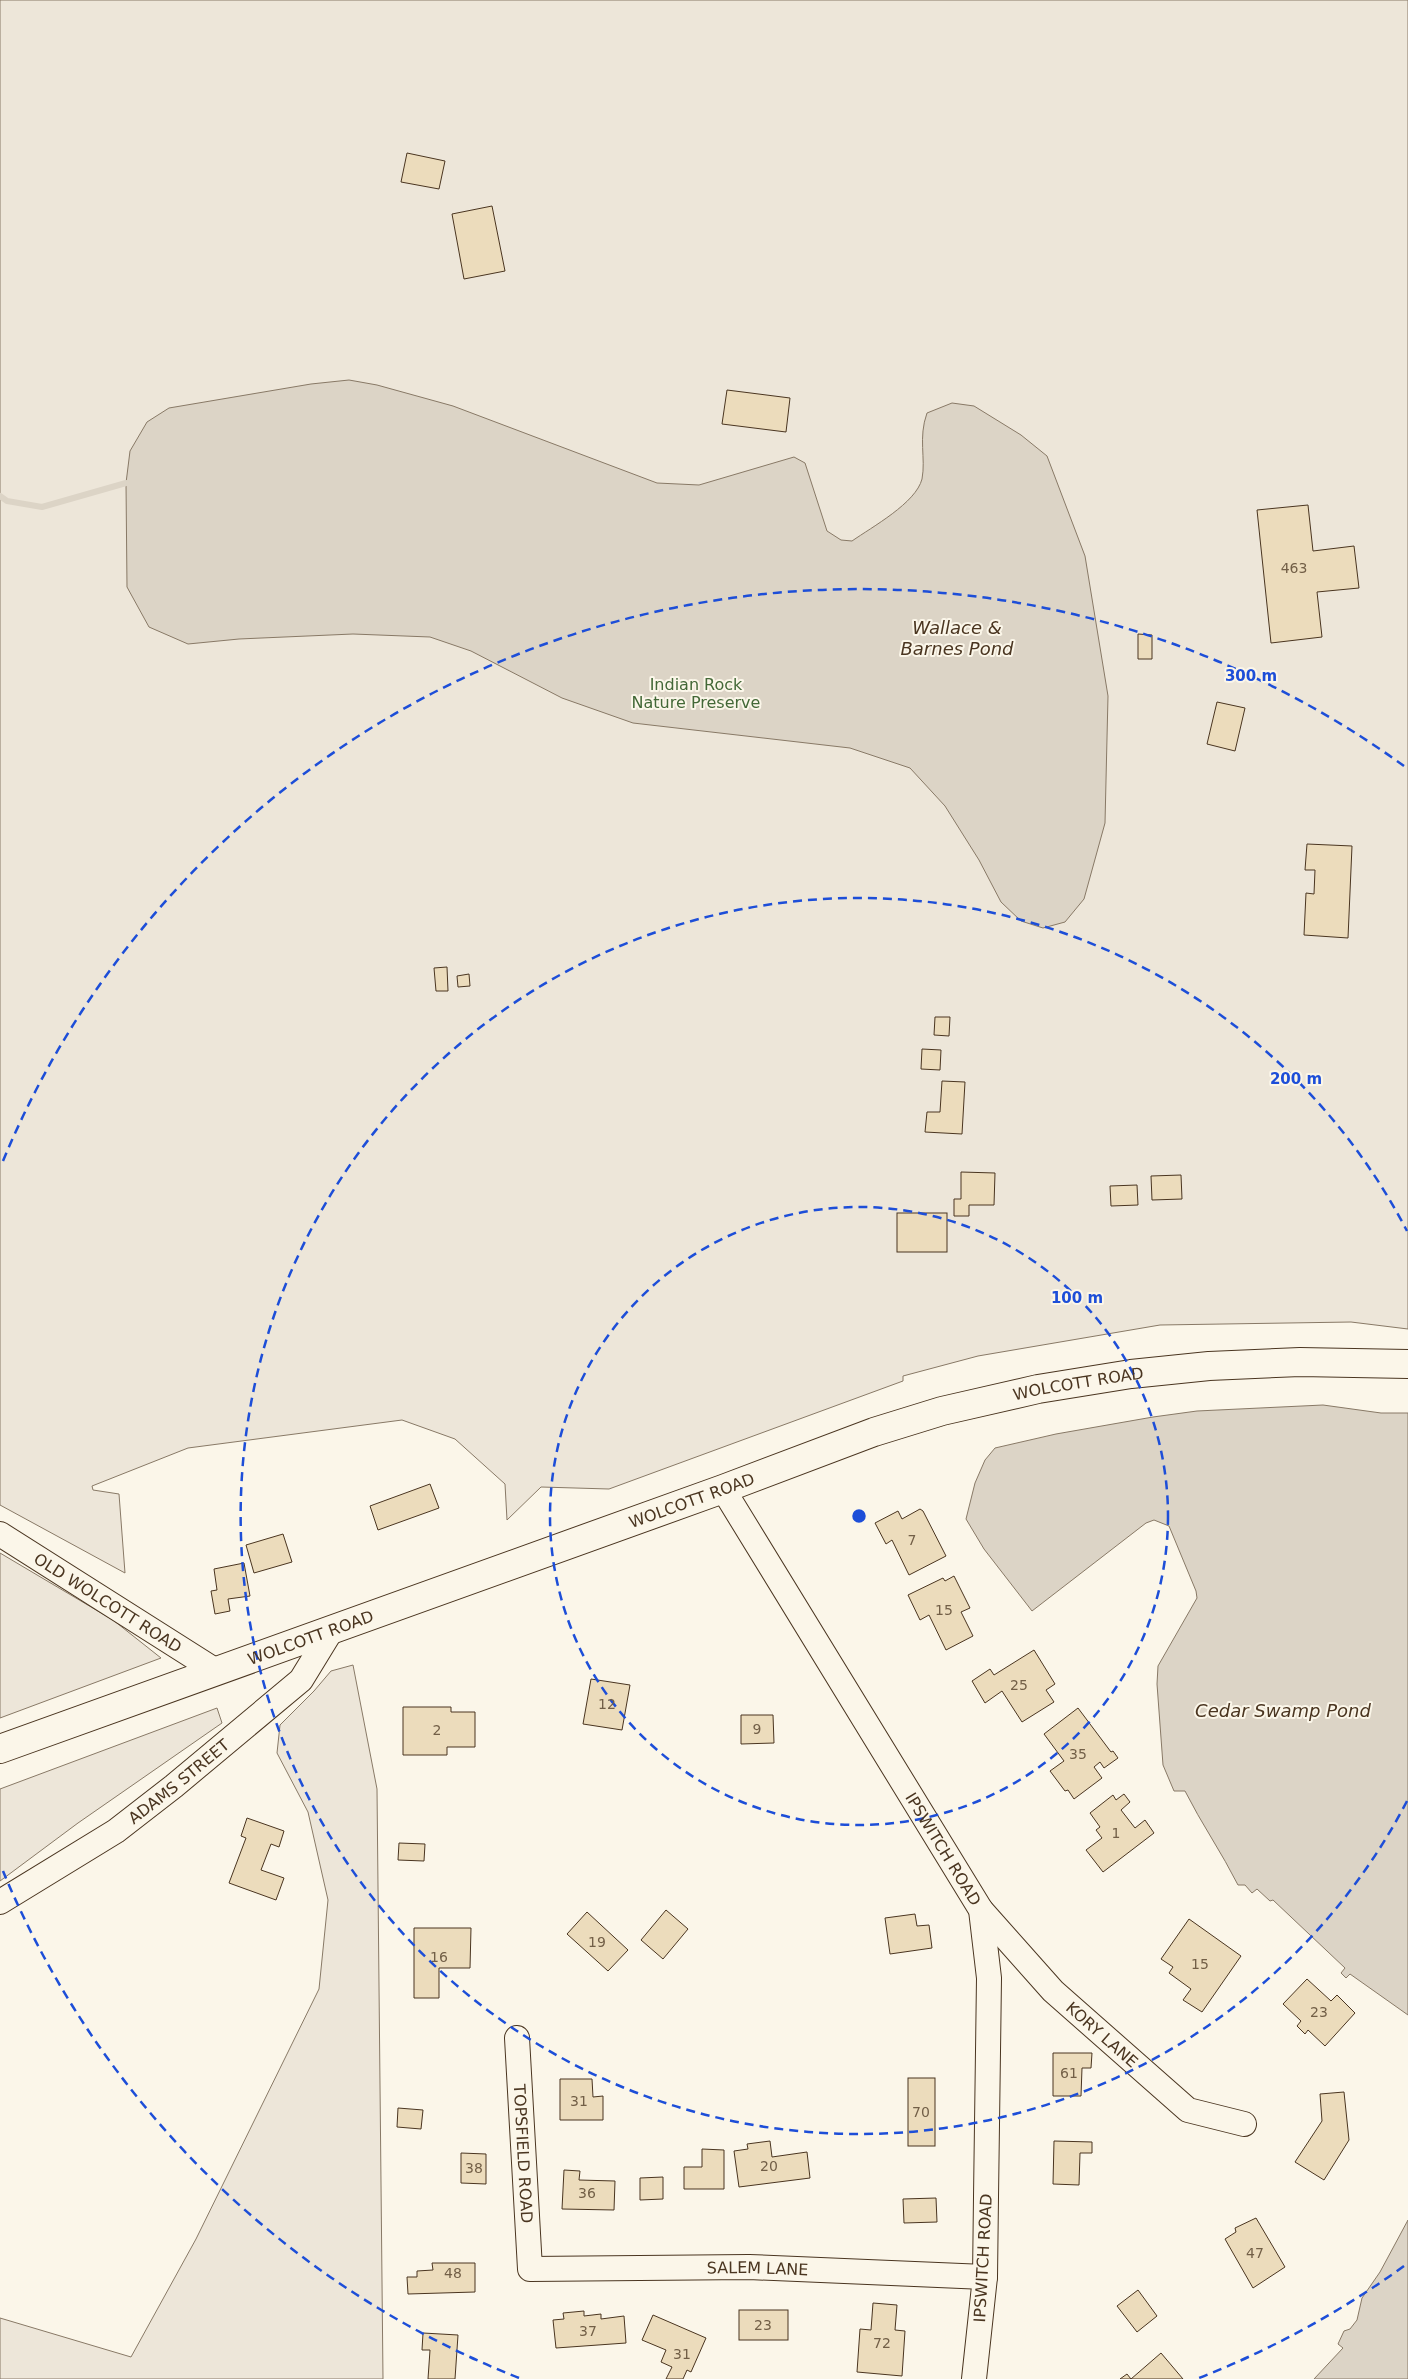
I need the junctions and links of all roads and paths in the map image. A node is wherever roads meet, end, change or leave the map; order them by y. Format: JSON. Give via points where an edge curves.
{"nodes":[{"id":1,"x":1408,"y":1364,"type":"edge"},
{"id":2,"x":723,"y":1489,"type":"junction"},
{"id":3,"x":0,"y":1534,"type":"edge"},
{"id":4,"x":331,"y":1631,"type":"junction"},
{"id":5,"x":216,"y":1671,"type":"junction"},
{"id":6,"x":0,"y":1750,"type":"edge"},
{"id":7,"x":0,"y":1902,"type":"edge"},
{"id":8,"x":981,"y":1910,"type":"junction"},
{"id":9,"x":518,"y":2038,"type":"dead end"},
{"id":10,"x":1244,"y":2124,"type":"dead end"},
{"id":11,"x":530,"y":2269,"type":"joint"},
{"id":12,"x":985,"y":2277,"type":"junction"},
{"id":13,"x":974,"y":2379,"type":"edge"}],
"edges":[{"from":1,"to":2,"type":"main road","name":"WOLCOTT ROAD","via":[[1340,1361],[1209,1366],[1038,1389],[942,1411],[874,1432]]},
{"from":2,"to":4,"type":"main road","name":"WOLCOTT ROAD"},
{"from":2,"to":8,"type":"street","name":"IPSWITCH ROAD"},
{"from":3,"to":5,"type":"street","name":"OLD WOLCOTT ROAD"},
{"from":4,"to":5,"type":"main road","name":"WOLCOTT ROAD"},
{"from":4,"to":7,"type":"street","name":"ADAMS STREET","via":[[301,1680],[174,1786],[116,1831]]},
{"from":5,"to":6,"type":"main road","name":"WOLCOTT ROAD"},
{"from":8,"to":10,"type":"street","name":"KORY LANE","via":[[1053,1991],[1188,2110]]},
{"from":8,"to":12,"type":"street","name":"IPSWITCH ROAD","via":[[989,1978]]},
{"from":9,"to":11,"type":"street","name":"TOPSFIELD ROAD"},
{"from":11,"to":12,"type":"street","name":"SALEM LANE","via":[[749,2267]]},
{"from":12,"to":13,"type":"street","name":"IPSWITCH ROAD"}]}
